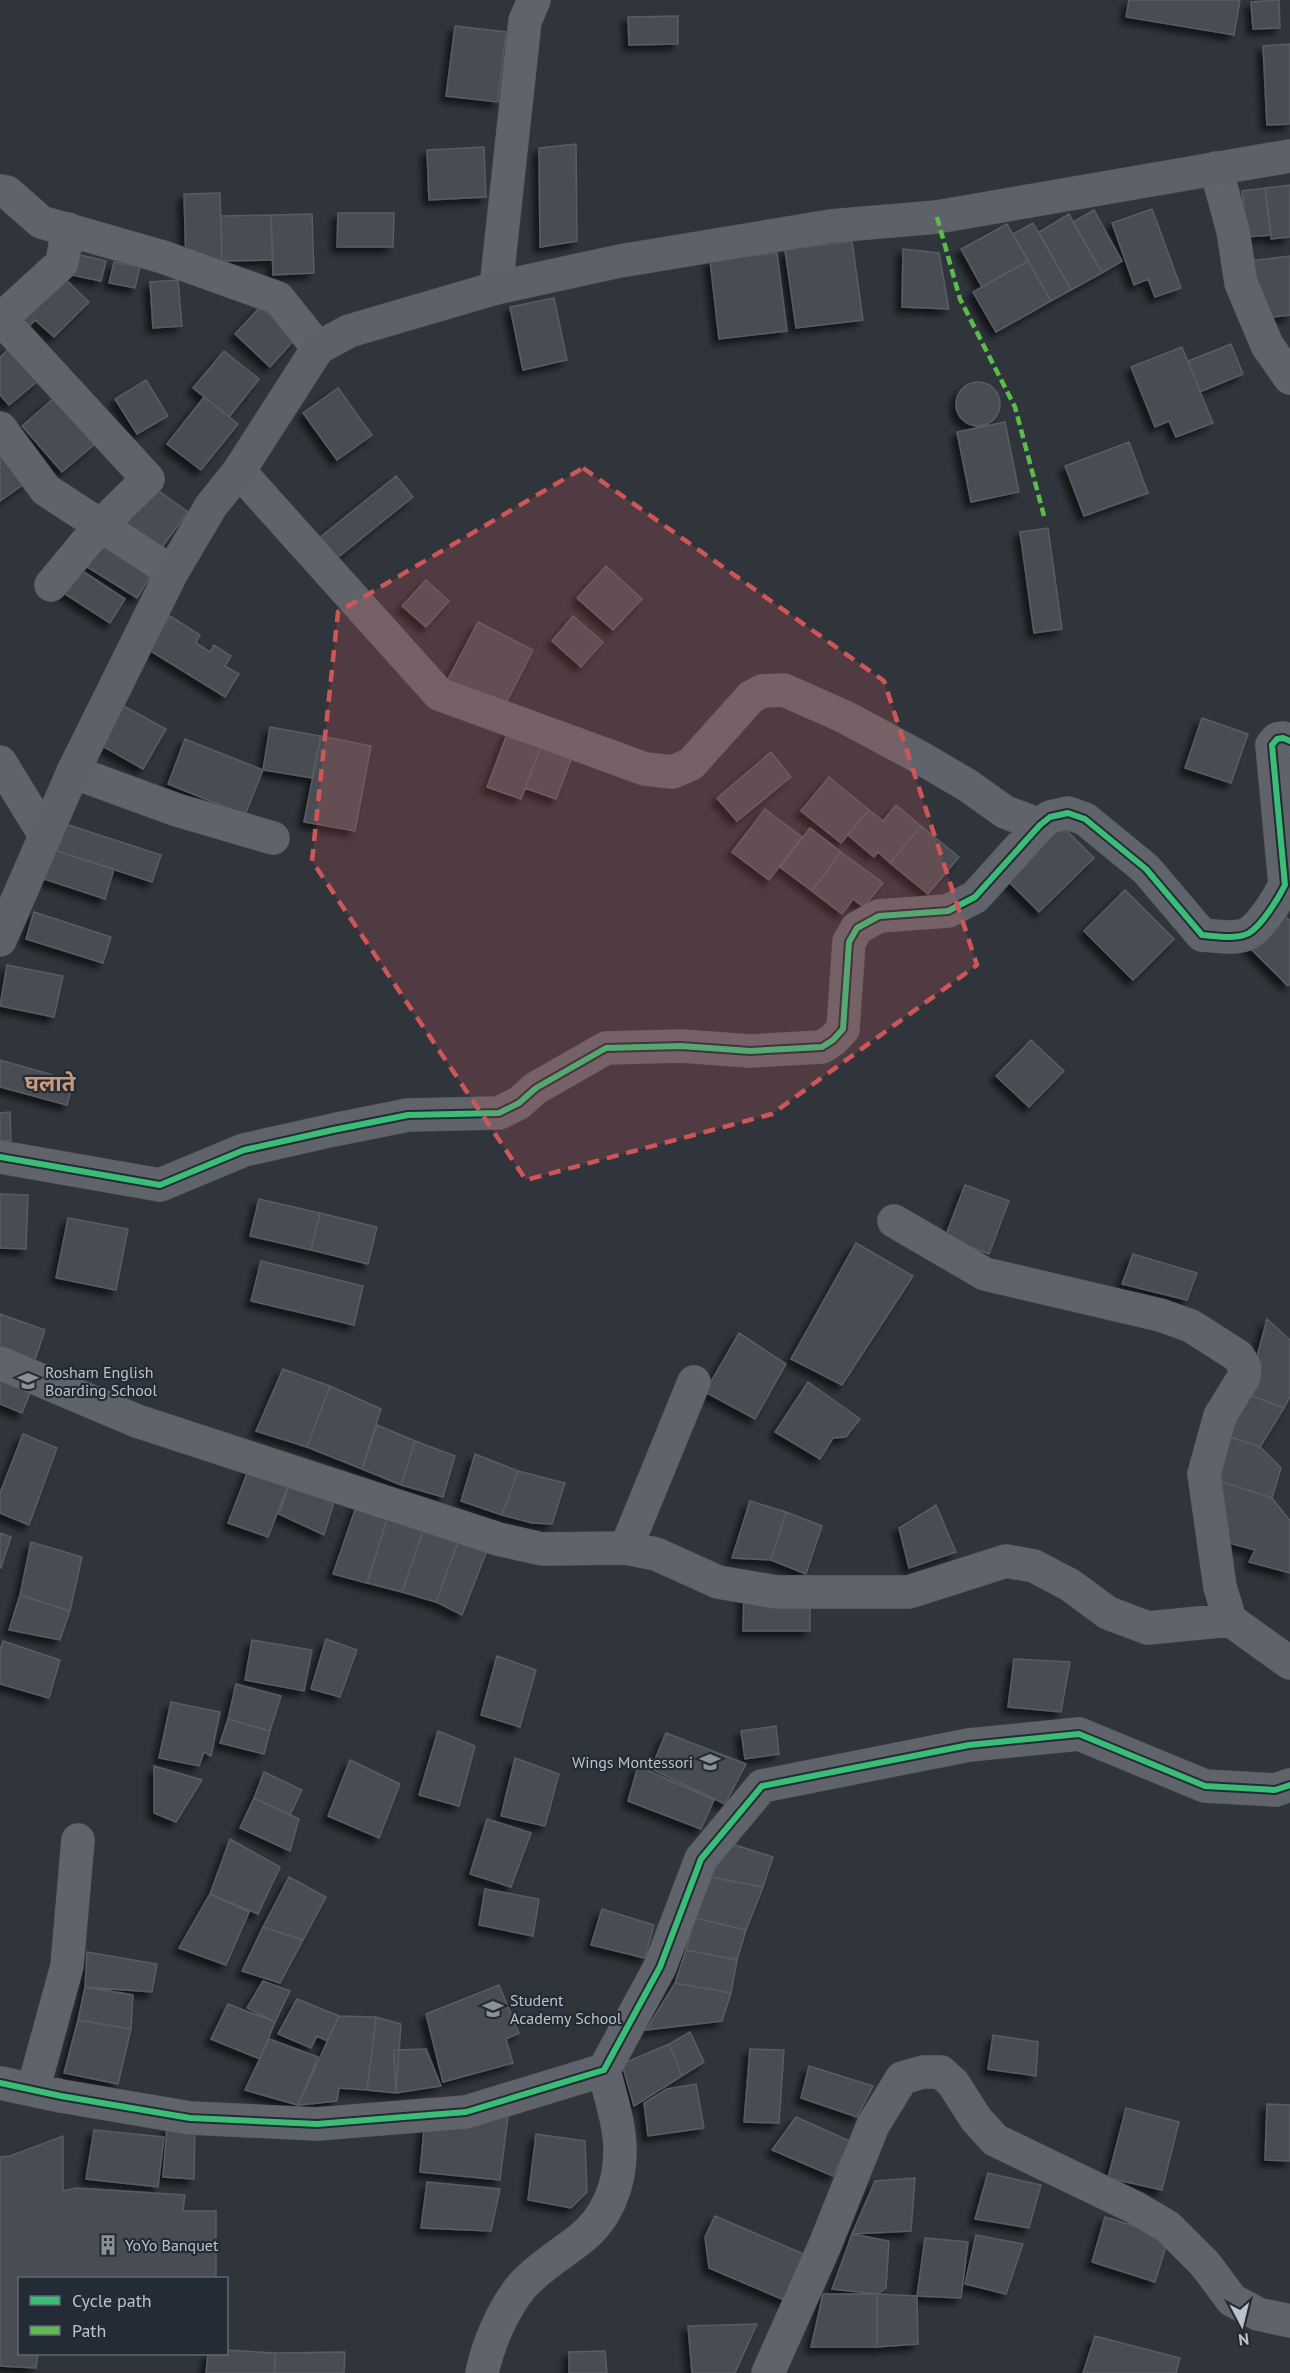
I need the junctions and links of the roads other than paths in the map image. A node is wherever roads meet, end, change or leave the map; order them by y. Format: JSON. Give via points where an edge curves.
{"nodes":[{"id":1,"x":534,"y":0,"type":"edge"},
{"id":2,"x":1290,"y":156,"type":"edge"},
{"id":3,"x":1216,"y":168,"type":"junction"},
{"id":4,"x":2,"y":183,"type":"edge"},
{"id":5,"x":69,"y":229,"type":"junction"},
{"id":6,"x":496,"y":288,"type":"junction"},
{"id":7,"x":318,"y":348,"type":"junction"},
{"id":8,"x":1290,"y":378,"type":"edge"},
{"id":9,"x":0,"y":428,"type":"edge"},
{"id":10,"x":239,"y":471,"type":"junction"},
{"id":11,"x":99,"y":526,"type":"junction"},
{"id":12,"x":172,"y":572,"type":"junction"},
{"id":13,"x":51,"y":585,"type":"dead end"},
{"id":14,"x":1290,"y":741,"type":"edge"},
{"id":15,"x":0,"y":762,"type":"edge"},
{"id":16,"x":73,"y":772,"type":"junction"},
{"id":17,"x":1040,"y":825,"type":"junction"},
{"id":18,"x":45,"y":835,"type":"junction"},
{"id":19,"x":273,"y":838,"type":"dead end"},
{"id":20,"x":0,"y":940,"type":"edge"},
{"id":21,"x":0,"y":1157,"type":"edge"},
{"id":22,"x":894,"y":1221,"type":"dead end"},
{"id":23,"x":0,"y":1363,"type":"edge"},
{"id":24,"x":694,"y":1382,"type":"dead end"},
{"id":25,"x":626,"y":1548,"type":"junction"},
{"id":26,"x":1230,"y":1620,"type":"junction"},
{"id":27,"x":1290,"y":1663,"type":"edge"},
{"id":28,"x":1290,"y":1785,"type":"edge"},
{"id":29,"x":78,"y":1840,"type":"dead end"},
{"id":30,"x":604,"y":2070,"type":"junction"},
{"id":31,"x":0,"y":2083,"type":"edge"},
{"id":32,"x":33,"y":2090,"type":"junction"},
{"id":33,"x":1290,"y":2321,"type":"edge"},
{"id":34,"x":482,"y":2373,"type":"edge"},
{"id":35,"x":768,"y":2373,"type":"edge"}],
"edges":[{"from":1,"to":6,"type":"street","via":[[525,21]]},
{"from":2,"to":3,"type":"main road"},
{"from":3,"to":6,"type":"main road","via":[[937,217],[819,228],[620,261]]},
{"from":3,"to":8,"type":"street","via":[[1233,231],[1241,283],[1268,345]]},
{"from":4,"to":5,"type":"street","via":[[41,222]]},
{"from":5,"to":7,"type":"street","via":[[278,298]]},
{"from":5,"to":11,"type":"street","via":[[62,263],[1,319],[148,479]]},
{"from":6,"to":7,"type":"main road","via":[[350,331]]},
{"from":7,"to":10,"type":"main road"},
{"from":9,"to":11,"type":"street","via":[[46,490]]},
{"from":10,"to":12,"type":"main road","via":[[210,506]]},
{"from":10,"to":17,"type":"street","via":[[439,694],[645,769],[673,772],[691,764],[751,697],[762,691],[784,690],[921,758],[1005,812]]},
{"from":11,"to":12,"type":"street"},
{"from":11,"to":13,"type":"street"},
{"from":12,"to":16,"type":"main road"},
{"from":14,"to":17,"type":"street","via":[[1277,739],[1272,745],[1285,885],[1276,903],[1248,934],[1202,935],[1146,869],[1085,819],[1068,813],[1050,817]]},
{"from":15,"to":18,"type":"street"},
{"from":16,"to":18,"type":"main road"},
{"from":16,"to":19,"type":"street","via":[[177,810]]},
{"from":17,"to":21,"type":"street","via":[[975,897],[948,911],[879,916],[857,928],[849,942],[843,1029],[822,1047],[750,1051],[681,1046],[606,1048],[500,1113],[408,1115],[333,1130],[244,1150],[160,1185]]},
{"from":18,"to":20,"type":"main road"},
{"from":22,"to":26,"type":"street","via":[[985,1274],[1160,1315],[1191,1326],[1238,1356],[1245,1367],[1244,1377],[1220,1416],[1204,1474],[1220,1587]]},
{"from":23,"to":25,"type":"street","via":[[137,1421],[498,1539],[542,1549]]},
{"from":24,"to":25,"type":"street"},
{"from":25,"to":26,"type":"street","via":[[656,1554],[718,1582],[776,1592],[909,1592],[1006,1561],[1034,1566],[1070,1585],[1108,1613],[1148,1628]]},
{"from":26,"to":27,"type":"street"},
{"from":28,"to":30,"type":"street","via":[[1275,1790],[1204,1786],[1079,1734],[969,1745],[762,1786],[701,1859],[660,1967]]},
{"from":29,"to":32,"type":"street","via":[[67,1966]]},
{"from":30,"to":32,"type":"street","via":[[466,2112],[317,2124],[190,2118]]},
{"from":30,"to":34,"type":"street","via":[[620,2151],[607,2210],[582,2238],[521,2287],[503,2317]]},
{"from":31,"to":32,"type":"street"},
{"from":33,"to":35,"type":"street","via":[[1258,2314],[1232,2300],[1205,2264],[1168,2228],[1134,2207],[995,2140],[953,2083],[941,2072],[923,2072],[902,2078],[873,2125]]}]}
